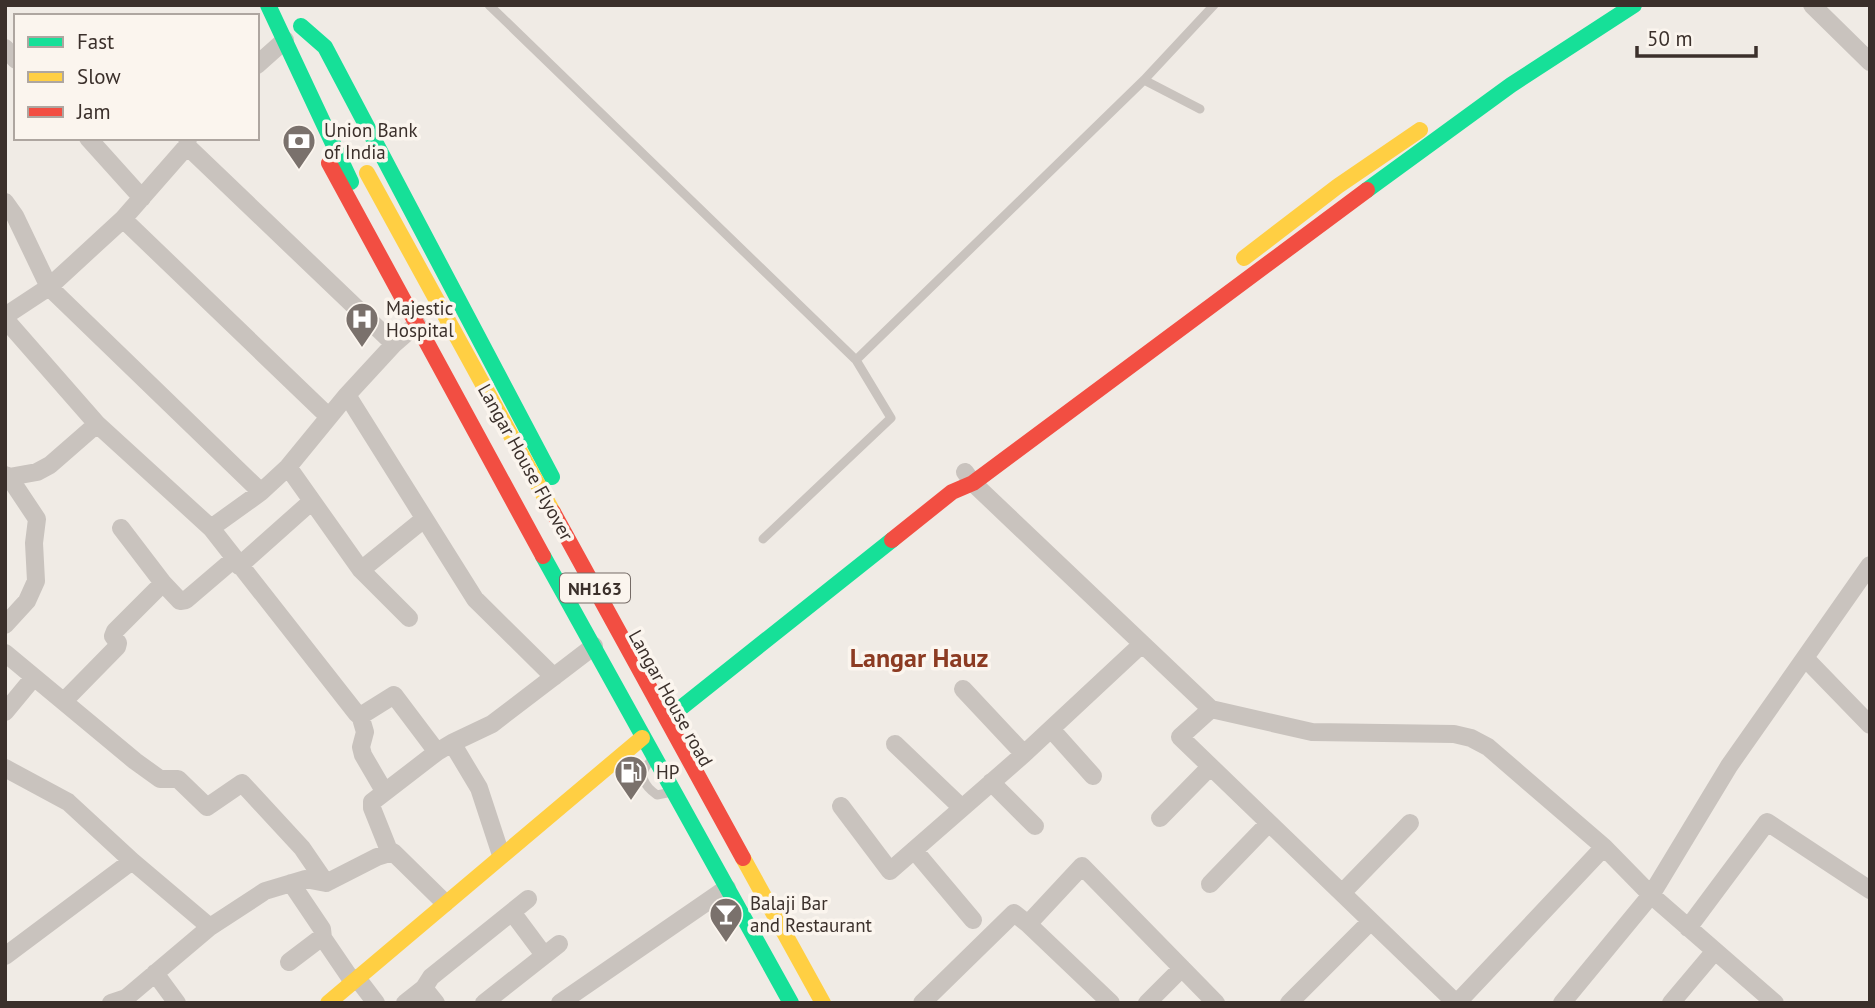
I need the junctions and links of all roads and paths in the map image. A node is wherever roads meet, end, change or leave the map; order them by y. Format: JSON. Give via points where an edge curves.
{"nodes":[{"id":1,"x":268,"y":5,"type":"edge"},
{"id":2,"x":489,"y":5,"type":"edge"},
{"id":3,"x":1214,"y":5,"type":"edge"},
{"id":4,"x":1634,"y":5,"type":"edge"},
{"id":5,"x":1812,"y":5,"type":"edge"},
{"id":6,"x":1580,"y":21,"type":"dead end"},
{"id":7,"x":285,"y":40,"type":"junction"},
{"id":8,"x":1870,"y":62,"type":"edge"},
{"id":9,"x":259,"y":63,"type":"edge"},
{"id":10,"x":1144,"y":80,"type":"junction"},
{"id":11,"x":328,"y":88,"type":"dead end"},
{"id":12,"x":1200,"y":109,"type":"dead end"},
{"id":13,"x":90,"y":140,"type":"edge"},
{"id":14,"x":188,"y":142,"type":"edge"},
{"id":15,"x":364,"y":167,"type":"dead end"},
{"id":16,"x":142,"y":198,"type":"junction"},
{"id":17,"x":5,"y":202,"type":"edge"},
{"id":18,"x":123,"y":219,"type":"junction"},
{"id":19,"x":1233,"y":267,"type":"dead end"},
{"id":20,"x":49,"y":287,"type":"junction"},
{"id":21,"x":5,"y":318,"type":"edge"},
{"id":22,"x":417,"y":324,"type":"junction"},
{"id":23,"x":394,"y":344,"type":"junction"},
{"id":24,"x":856,"y":360,"type":"junction"},
{"id":25,"x":1107,"y":364,"type":"dead end"},
{"id":26,"x":347,"y":395,"type":"junction"},
{"id":27,"x":329,"y":417,"type":"junction"},
{"id":28,"x":97,"y":424,"type":"junction"},
{"id":29,"x":288,"y":467,"type":"junction"},
{"id":30,"x":7,"y":476,"type":"edge"},
{"id":31,"x":969,"y":477,"type":"junction"},
{"id":32,"x":261,"y":492,"type":"junction"},
{"id":33,"x":312,"y":501,"type":"junction"},
{"id":34,"x":424,"y":519,"type":"junction"},
{"id":35,"x":121,"y":528,"type":"dead end"},
{"id":36,"x":211,"y":528,"type":"junction"},
{"id":37,"x":763,"y":539,"type":"dead end"},
{"id":38,"x":237,"y":563,"type":"junction"},
{"id":39,"x":1870,"y":565,"type":"edge"},
{"id":40,"x":361,"y":570,"type":"junction"},
{"id":41,"x":163,"y":583,"type":"junction"},
{"id":42,"x":622,"y":609,"type":"junction"},
{"id":43,"x":409,"y":618,"type":"dead end"},
{"id":44,"x":5,"y":625,"type":"edge"},
{"id":45,"x":585,"y":630,"type":"junction"},
{"id":46,"x":1142,"y":644,"type":"junction"},
{"id":47,"x":594,"y":646,"type":"junction"},
{"id":48,"x":5,"y":653,"type":"edge"},
{"id":49,"x":1805,"y":658,"type":"junction"},
{"id":50,"x":34,"y":677,"type":"junction"},
{"id":51,"x":554,"y":677,"type":"junction"},
{"id":52,"x":963,"y":689,"type":"dead end"},
{"id":53,"x":64,"y":701,"type":"junction"},
{"id":54,"x":1211,"y":709,"type":"junction"},
{"id":55,"x":677,"y":711,"type":"junction"},
{"id":56,"x":5,"y":712,"type":"edge"},
{"id":57,"x":360,"y":715,"type":"junction"},
{"id":58,"x":1870,"y":725,"type":"edge"},
{"id":59,"x":1051,"y":729,"type":"junction"},
{"id":60,"x":642,"y":738,"type":"junction"},
{"id":61,"x":895,"y":744,"type":"dead end"},
{"id":62,"x":445,"y":748,"type":"junction"},
{"id":63,"x":1024,"y":754,"type":"junction"},
{"id":64,"x":1210,"y":766,"type":"junction"},
{"id":65,"x":5,"y":768,"type":"edge"},
{"id":66,"x":1093,"y":776,"type":"dead end"},
{"id":67,"x":992,"y":782,"type":"junction"},
{"id":68,"x":384,"y":791,"type":"junction"},
{"id":69,"x":842,"y":806,"type":"dead end"},
{"id":70,"x":962,"y":808,"type":"junction"},
{"id":71,"x":1160,"y":818,"type":"dead end"},
{"id":72,"x":1269,"y":823,"type":"junction"},
{"id":73,"x":1409,"y":823,"type":"dead end"},
{"id":74,"x":1035,"y":826,"type":"dead end"},
{"id":75,"x":753,"y":847,"type":"junction"},
{"id":76,"x":1604,"y":847,"type":"junction"},
{"id":77,"x":914,"y":850,"type":"junction"},
{"id":78,"x":390,"y":853,"type":"junction"},
{"id":79,"x":501,"y":855,"type":"junction"},
{"id":80,"x":132,"y":860,"type":"junction"},
{"id":81,"x":718,"y":871,"type":"junction"},
{"id":82,"x":291,"y":883,"type":"junction"},
{"id":83,"x":326,"y":883,"type":"junction"},
{"id":84,"x":1210,"y":884,"type":"dead end"},
{"id":85,"x":727,"y":888,"type":"junction"},
{"id":86,"x":1870,"y":891,"type":"edge"},
{"id":87,"x":1342,"y":893,"type":"junction"},
{"id":88,"x":1651,"y":895,"type":"junction"},
{"id":89,"x":528,"y":899,"type":"dead end"},
{"id":90,"x":445,"y":903,"type":"junction"},
{"id":91,"x":512,"y":912,"type":"junction"},
{"id":92,"x":973,"y":920,"type":"dead end"},
{"id":93,"x":1371,"y":921,"type":"junction"},
{"id":94,"x":1028,"y":924,"type":"junction"},
{"id":95,"x":211,"y":927,"type":"junction"},
{"id":96,"x":1688,"y":928,"type":"junction"},
{"id":97,"x":322,"y":937,"type":"junction"},
{"id":98,"x":1714,"y":952,"type":"junction"},
{"id":99,"x":5,"y":957,"type":"edge"},
{"id":100,"x":289,"y":962,"type":"dead end"},
{"id":101,"x":1182,"y":968,"type":"junction"},
{"id":102,"x":155,"y":973,"type":"junction"},
{"id":103,"x":355,"y":980,"type":"junction"},
{"id":104,"x":424,"y":988,"type":"junction"},
{"id":105,"x":494,"y":999,"type":"edge"},
{"id":106,"x":111,"y":1003,"type":"edge"},
{"id":107,"x":177,"y":1003,"type":"edge"},
{"id":108,"x":328,"y":1003,"type":"edge"},
{"id":109,"x":376,"y":1003,"type":"edge"},
{"id":110,"x":405,"y":1003,"type":"edge"},
{"id":111,"x":436,"y":1003,"type":"edge"},
{"id":112,"x":560,"y":1003,"type":"edge"},
{"id":113,"x":791,"y":1003,"type":"edge"},
{"id":114,"x":803,"y":1003,"type":"edge"},
{"id":115,"x":823,"y":1003,"type":"edge"},
{"id":116,"x":840,"y":1003,"type":"edge"},
{"id":117,"x":922,"y":1003,"type":"edge"},
{"id":118,"x":1111,"y":1003,"type":"edge"},
{"id":119,"x":1147,"y":1003,"type":"edge"},
{"id":120,"x":1216,"y":1003,"type":"edge"},
{"id":121,"x":1289,"y":1003,"type":"edge"},
{"id":122,"x":1456,"y":1003,"type":"edge"},
{"id":123,"x":1562,"y":1003,"type":"edge"},
{"id":124,"x":1671,"y":1003,"type":"edge"},
{"id":125,"x":1775,"y":1003,"type":"edge"}],
"edges":[{"from":1,"to":7,"type":"main road","number":"NH163"},
{"from":2,"to":24,"type":"lane"},
{"from":3,"to":10,"type":"lane"},
{"from":4,"to":31,"type":"main road","via":[[1511,85]]},
{"from":5,"to":8,"type":"street"},
{"from":6,"to":19,"type":"main road","via":[[1338,186]]},
{"from":7,"to":9,"type":"street"},
{"from":7,"to":22,"type":"main road","via":[[281,67]]},
{"from":7,"to":114,"type":"main road","name":"Langar House Flyover","number":"NH163","via":[[351,183]]},
{"from":10,"to":12,"type":"lane"},
{"from":10,"to":24,"type":"lane"},
{"from":11,"to":42,"type":"main road","name":"Langar House road","via":[[298,21],[325,47]]},
{"from":13,"to":16,"type":"street"},
{"from":14,"to":16,"type":"street"},
{"from":14,"to":23,"type":"street"},
{"from":15,"to":115,"type":"main road","name":"Langar House Flyover","number":"NH163","bridge":true},
{"from":16,"to":18,"type":"street"},
{"from":17,"to":20,"type":"street"},
{"from":18,"to":20,"type":"street"},
{"from":18,"to":27,"type":"street"},
{"from":20,"to":21,"type":"street"},
{"from":20,"to":32,"type":"street"},
{"from":21,"to":28,"type":"street"},
{"from":22,"to":23,"type":"street"},
{"from":22,"to":45,"type":"main road"},
{"from":23,"to":26,"type":"street"},
{"from":24,"to":37,"type":"lane","via":[[891,418]]},
{"from":25,"to":31,"type":"main road"},
{"from":26,"to":27,"type":"street"},
{"from":26,"to":34,"type":"street"},
{"from":27,"to":29,"type":"street"},
{"from":28,"to":30,"type":"street","via":[[50,465],[37,472]]},
{"from":28,"to":36,"type":"street"},
{"from":29,"to":32,"type":"street"},
{"from":29,"to":33,"type":"street"},
{"from":30,"to":44,"type":"street","via":[[37,519],[36,582],[27,601]]},
{"from":31,"to":46,"type":"street"},
{"from":31,"to":55,"type":"main road"},
{"from":32,"to":36,"type":"street"},
{"from":33,"to":38,"type":"street"},
{"from":33,"to":40,"type":"street"},
{"from":34,"to":40,"type":"street"},
{"from":34,"to":51,"type":"street","via":[[475,599]]},
{"from":35,"to":41,"type":"street"},
{"from":36,"to":38,"type":"street"},
{"from":38,"to":41,"type":"street","via":[[183,601]]},
{"from":38,"to":57,"type":"street"},
{"from":39,"to":49,"type":"street"},
{"from":40,"to":43,"type":"street"},
{"from":41,"to":53,"type":"street","via":[[115,631],[117,647]]},
{"from":42,"to":45,"type":"main road"},
{"from":42,"to":55,"type":"main road","name":"Langar House road"},
{"from":45,"to":47,"type":"main road"},
{"from":46,"to":54,"type":"street"},
{"from":46,"to":59,"type":"street"},
{"from":47,"to":51,"type":"street"},
{"from":47,"to":60,"type":"main road"},
{"from":48,"to":50,"type":"street"},
{"from":49,"to":58,"type":"street"},
{"from":49,"to":88,"type":"street","via":[[1728,766]]},
{"from":50,"to":53,"type":"street"},
{"from":50,"to":56,"type":"street"},
{"from":51,"to":62,"type":"street","via":[[492,724]]},
{"from":52,"to":63,"type":"street"},
{"from":53,"to":83,"type":"street","via":[[135,761],[160,779],[178,779],[207,807],[242,783],[302,848]]},
{"from":54,"to":64,"type":"street","via":[[1180,737]]},
{"from":54,"to":76,"type":"street","via":[[1312,732],[1471,738],[1488,747]]},
{"from":55,"to":75,"type":"main road","name":"Langar House road"},
{"from":57,"to":62,"type":"street","via":[[394,695]]},
{"from":57,"to":68,"type":"street","via":[[365,732],[363,755]]},
{"from":59,"to":63,"type":"street"},
{"from":59,"to":66,"type":"street"},
{"from":60,"to":79,"type":"main road"},
{"from":60,"to":81,"type":"main road"},
{"from":61,"to":70,"type":"street"},
{"from":62,"to":68,"type":"street"},
{"from":62,"to":79,"type":"street","via":[[479,788]]},
{"from":63,"to":67,"type":"street"},
{"from":64,"to":71,"type":"street"},
{"from":64,"to":72,"type":"street"},
{"from":65,"to":80,"type":"street","via":[[68,802]]},
{"from":67,"to":70,"type":"street"},
{"from":67,"to":74,"type":"street"},
{"from":68,"to":78,"type":"street","via":[[371,805]]},
{"from":69,"to":77,"type":"street","via":[[890,871]]},
{"from":70,"to":77,"type":"street"},
{"from":72,"to":84,"type":"street"},
{"from":72,"to":87,"type":"street"},
{"from":73,"to":87,"type":"street"},
{"from":75,"to":81,"type":"main road"},
{"from":75,"to":116,"type":"main road","name":"Langar House road"},
{"from":76,"to":88,"type":"street"},
{"from":76,"to":122,"type":"street"},
{"from":77,"to":92,"type":"street"},
{"from":78,"to":83,"type":"street"},
{"from":78,"to":90,"type":"street"},
{"from":79,"to":90,"type":"main road"},
{"from":80,"to":95,"type":"street"},
{"from":80,"to":99,"type":"street"},
{"from":81,"to":85,"type":"main road"},
{"from":82,"to":83,"type":"street","via":[[305,879]]},
{"from":82,"to":95,"type":"street","via":[[265,891]]},
{"from":82,"to":97,"type":"street"},
{"from":85,"to":112,"type":"street"},
{"from":85,"to":113,"type":"main road"},
{"from":86,"to":96,"type":"street","via":[[1767,821]]},
{"from":87,"to":93,"type":"street"},
{"from":88,"to":96,"type":"street"},
{"from":88,"to":123,"type":"street"},
{"from":89,"to":91,"type":"street"},
{"from":90,"to":103,"type":"main road"},
{"from":91,"to":104,"type":"street","via":[[431,976]]},
{"from":91,"to":105,"type":"street","via":[[551,949]]},
{"from":93,"to":121,"type":"street"},
{"from":93,"to":122,"type":"street"},
{"from":94,"to":101,"type":"street","via":[[1082,866]]},
{"from":94,"to":117,"type":"street","via":[[1013,914]]},
{"from":94,"to":118,"type":"street"},
{"from":95,"to":102,"type":"street"},
{"from":96,"to":98,"type":"street"},
{"from":97,"to":100,"type":"street"},
{"from":97,"to":103,"type":"street"},
{"from":98,"to":124,"type":"street"},
{"from":98,"to":125,"type":"street"},
{"from":101,"to":119,"type":"street"},
{"from":101,"to":120,"type":"street"},
{"from":102,"to":106,"type":"street","via":[[125,998]]},
{"from":102,"to":107,"type":"street"},
{"from":103,"to":108,"type":"main road"},
{"from":103,"to":109,"type":"street"},
{"from":104,"to":110,"type":"street"},
{"from":104,"to":111,"type":"street"}]}
